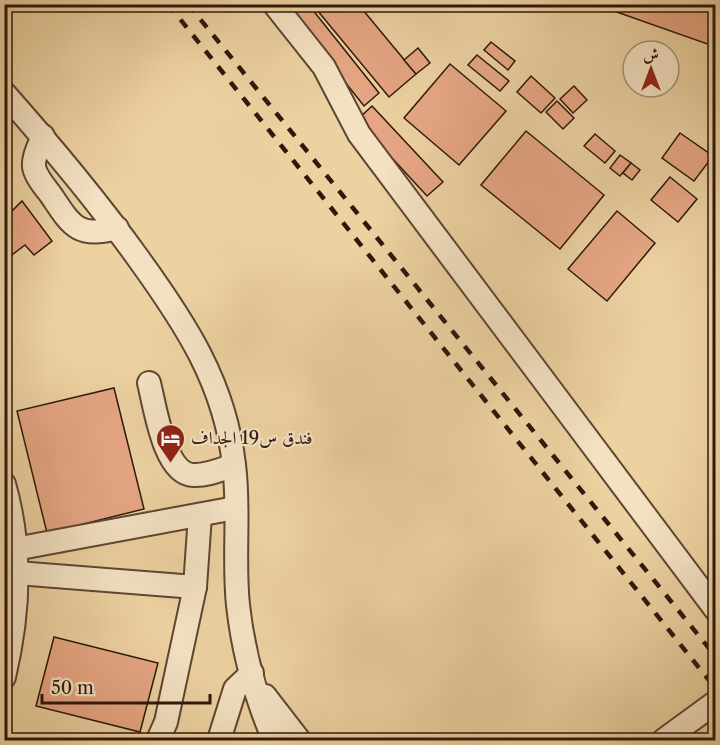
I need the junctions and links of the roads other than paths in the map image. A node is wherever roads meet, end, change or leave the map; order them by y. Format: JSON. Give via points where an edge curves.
{"nodes":[{"id":1,"x":274,"y":4,"type":"edge"},
{"id":2,"x":4,"y":93,"type":"edge"},
{"id":3,"x":43,"y":136,"type":"junction"},
{"id":4,"x":117,"y":228,"type":"junction"},
{"id":5,"x":149,"y":383,"type":"dead end"},
{"id":6,"x":234,"y":465,"type":"junction"},
{"id":7,"x":4,"y":484,"type":"edge"},
{"id":8,"x":236,"y":508,"type":"junction"},
{"id":9,"x":200,"y":515,"type":"junction"},
{"id":10,"x":15,"y":549,"type":"junction"},
{"id":11,"x":17,"y":573,"type":"junction"},
{"id":12,"x":195,"y":587,"type":"junction"},
{"id":13,"x":716,"y":610,"type":"edge"},
{"id":14,"x":253,"y":676,"type":"junction"},
{"id":15,"x":4,"y":677,"type":"edge"},
{"id":16,"x":716,"y":702,"type":"edge"},
{"id":17,"x":158,"y":741,"type":"edge"},
{"id":18,"x":219,"y":741,"type":"edge"},
{"id":19,"x":274,"y":741,"type":"edge"},
{"id":20,"x":299,"y":741,"type":"edge"},
{"id":21,"x":664,"y":741,"type":"edge"}],
"edges":[{"from":1,"to":13,"type":"street","via":[[324,68],[359,134]]},
{"from":2,"to":3,"type":"street"},
{"from":3,"to":4,"type":"street"},
{"from":3,"to":4,"type":"street","via":[[34,160],[35,172],[69,221],[93,233]]},
{"from":4,"to":6,"type":"street","via":[[186,324],[225,416]]},
{"from":5,"to":6,"type":"street","via":[[174,466],[194,476]]},
{"from":6,"to":8,"type":"street"},
{"from":7,"to":10,"type":"street"},
{"from":8,"to":9,"type":"street"},
{"from":8,"to":14,"type":"street","via":[[238,604]]},
{"from":9,"to":10,"type":"street"},
{"from":9,"to":12,"type":"street"},
{"from":10,"to":11,"type":"street"},
{"from":11,"to":12,"type":"street"},
{"from":11,"to":15,"type":"street","via":[[16,611]]},
{"from":12,"to":17,"type":"street","via":[[166,722]]},
{"from":14,"to":18,"type":"street","via":[[235,689]]},
{"from":14,"to":19,"type":"street"},
{"from":14,"to":20,"type":"street"},
{"from":16,"to":21,"type":"street"}]}
